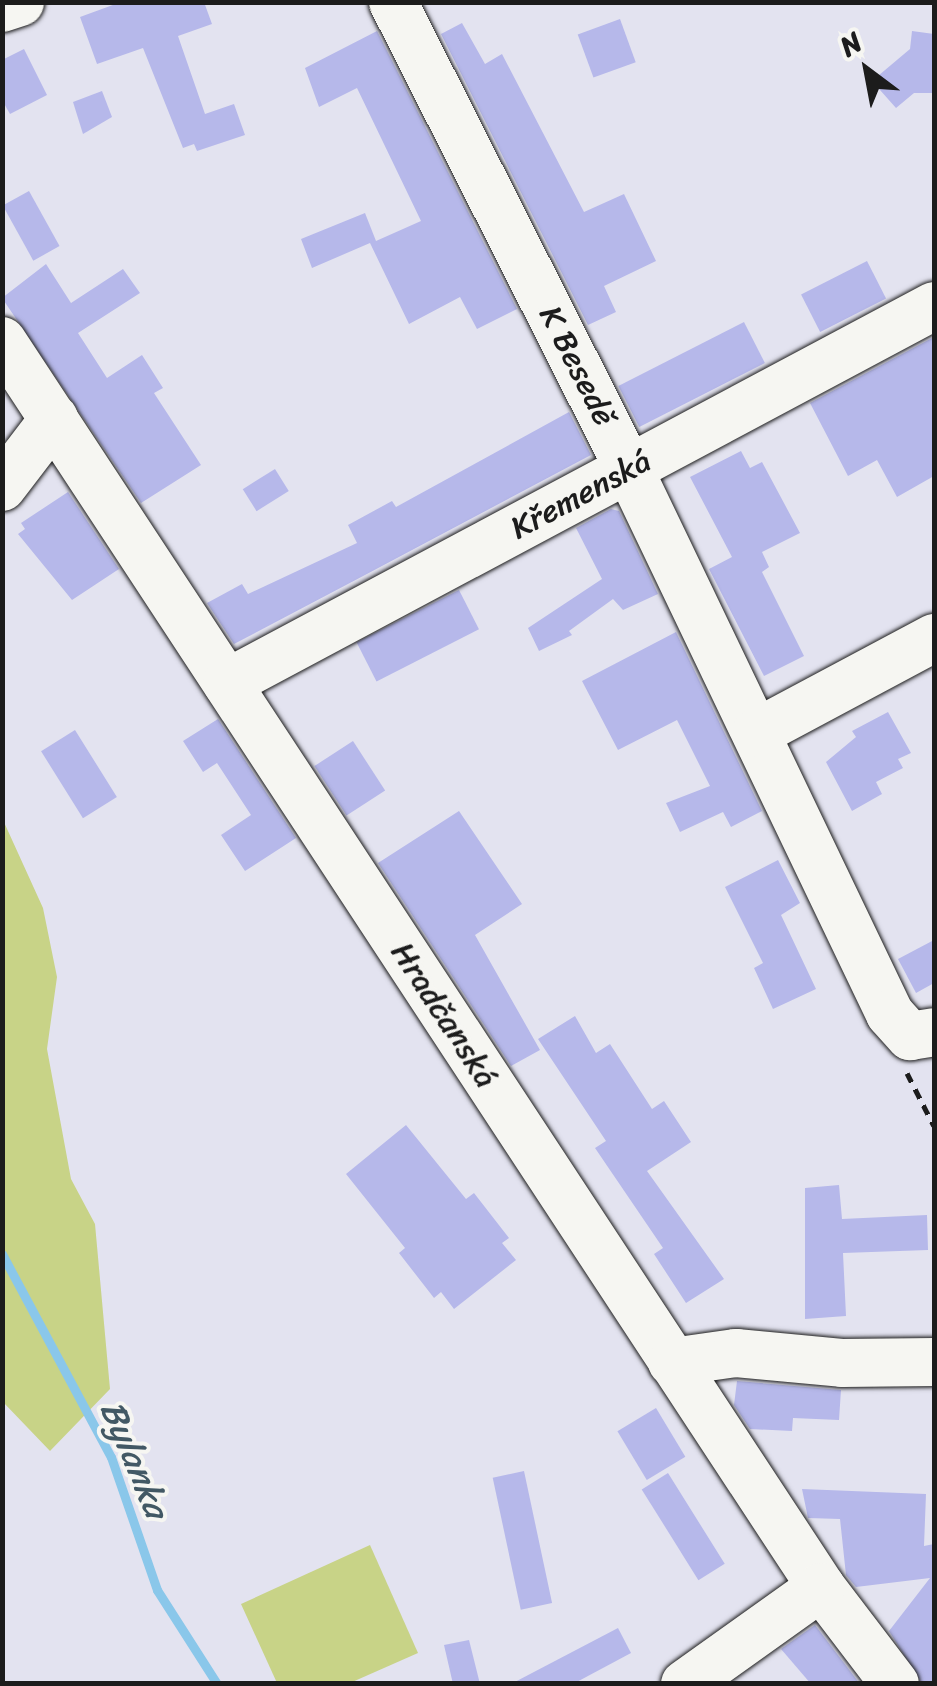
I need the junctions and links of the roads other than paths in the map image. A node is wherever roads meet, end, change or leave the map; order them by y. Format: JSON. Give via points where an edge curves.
{"nodes":[{"id":1,"x":20,"y":2,"type":"edge"},
{"id":2,"x":394,"y":2,"type":"edge"},
{"id":3,"x":2,"y":8,"type":"edge"},
{"id":4,"x":934,"y":306,"type":"edge"},
{"id":5,"x":2,"y":341,"type":"edge"},
{"id":6,"x":54,"y":419,"type":"junction"},
{"id":7,"x":629,"y":469,"type":"junction"},
{"id":8,"x":2,"y":488,"type":"edge"},
{"id":9,"x":934,"y":638,"type":"edge"},
{"id":10,"x":226,"y":683,"type":"junction"},
{"id":11,"x":756,"y":733,"type":"junction"},
{"id":12,"x":922,"y":1034,"type":"edge"},
{"id":13,"x":672,"y":1362,"type":"junction"},
{"id":14,"x":934,"y":1362,"type":"edge"},
{"id":15,"x":820,"y":1587,"type":"junction"},
{"id":16,"x":685,"y":1684,"type":"edge"},
{"id":17,"x":895,"y":1684,"type":"edge"}],
"edges":[{"from":1,"to":3,"type":"street"},
{"from":2,"to":7,"type":"street","name":"K Besedě"},
{"from":4,"to":7,"type":"street","name":"Křemenská"},
{"from":5,"to":6,"type":"street","name":"Hradčanská"},
{"from":6,"to":8,"type":"street"},
{"from":6,"to":10,"type":"street","name":"Hradčanská"},
{"from":7,"to":10,"type":"street","name":"Křemenská"},
{"from":7,"to":11,"type":"street","name":"K Besedě"},
{"from":9,"to":11,"type":"street"},
{"from":10,"to":13,"type":"street","name":"Hradčanská"},
{"from":11,"to":12,"type":"street","name":"K Besedě","via":[[890,1014]]},
{"from":13,"to":14,"type":"street","via":[[736,1352],[842,1363]]},
{"from":13,"to":15,"type":"street","name":"Hradčanská"},
{"from":15,"to":16,"type":"street"},
{"from":15,"to":17,"type":"street","name":"Hradčanská"}]}
